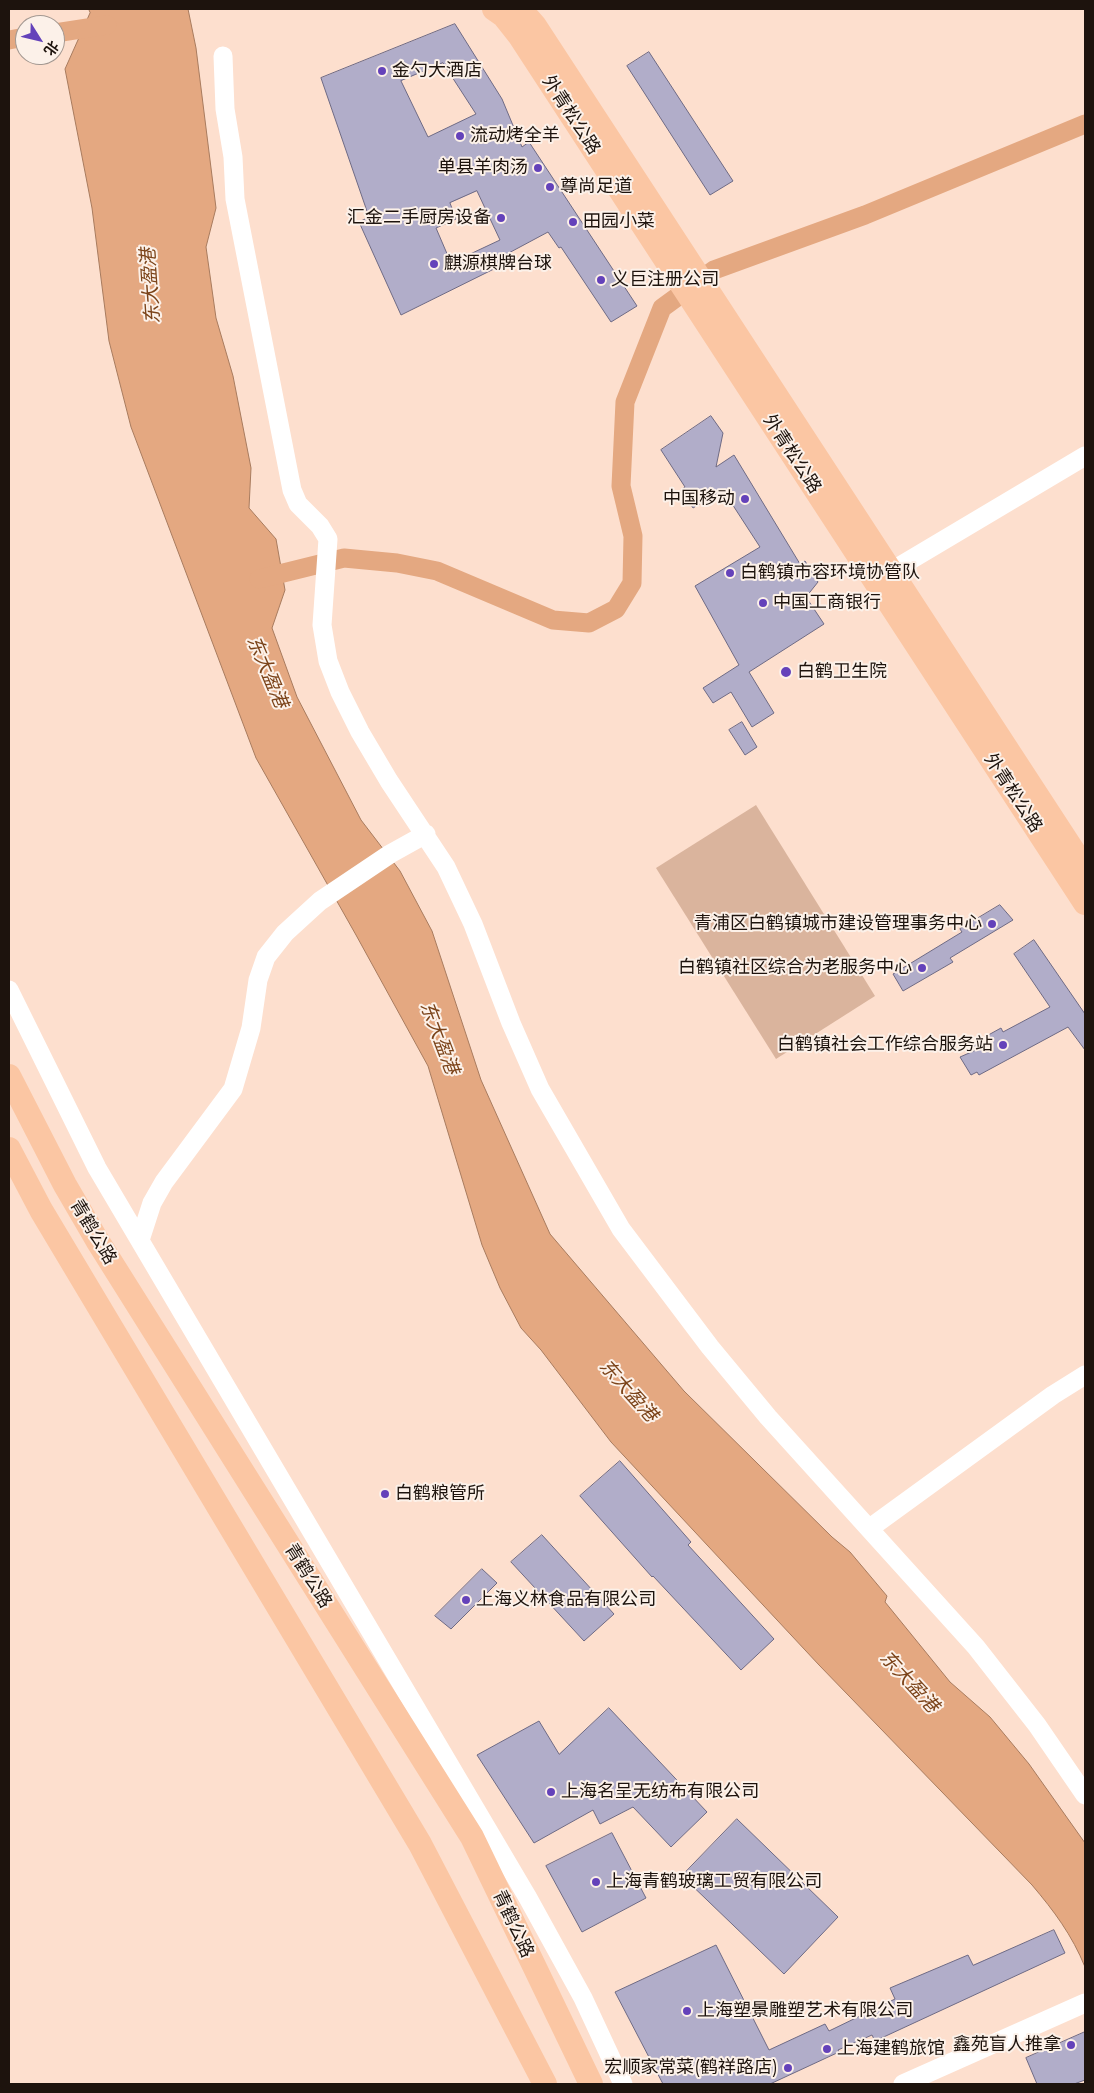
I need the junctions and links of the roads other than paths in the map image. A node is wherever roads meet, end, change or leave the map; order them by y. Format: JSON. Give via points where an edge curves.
{"nodes":[{"id":1,"x":494,"y":9,"type":"edge"},
{"id":2,"x":520,"y":9,"type":"edge"},
{"id":3,"x":223,"y":56,"type":"dead end"},
{"id":4,"x":686,"y":275,"type":"junction"},
{"id":5,"x":1085,"y":456,"type":"edge"},
{"id":6,"x":883,"y":576,"type":"junction"},
{"id":7,"x":426,"y":834,"type":"junction"},
{"id":8,"x":1085,"y":869,"type":"edge"},
{"id":9,"x":1085,"y":903,"type":"edge"},
{"id":10,"x":9,"y":990,"type":"edge"},
{"id":11,"x":9,"y":1076,"type":"edge"},
{"id":12,"x":9,"y":1149,"type":"edge"},
{"id":13,"x":140,"y":1240,"type":"junction"},
{"id":14,"x":1085,"y":1375,"type":"edge"},
{"id":15,"x":870,"y":1528,"type":"junction"},
{"id":16,"x":1085,"y":1795,"type":"edge"},
{"id":17,"x":1085,"y":2003,"type":"edge"},
{"id":18,"x":545,"y":2084,"type":"edge"},
{"id":19,"x":591,"y":2084,"type":"edge"},
{"id":20,"x":623,"y":2084,"type":"edge"},
{"id":21,"x":904,"y":2084,"type":"edge"}],
"edges":[{"from":1,"to":4,"type":"main road","name":"外青松公路","via":[[520,35]]},
{"from":2,"to":4,"type":"main road","name":"外青松公路","via":[[535,26]]},
{"from":3,"to":7,"type":"street","via":[[225,109],[236,199],[292,490],[298,504],[328,539],[322,625],[328,661],[360,732]]},
{"from":4,"to":6,"type":"main road","name":"外青松公路"},
{"from":5,"to":6,"type":"street"},
{"from":6,"to":8,"type":"main road","name":"外青松公路"},
{"from":6,"to":9,"type":"main road","name":"外青松公路"},
{"from":7,"to":13,"type":"street","via":[[320,901],[285,933],[266,957],[258,980],[251,1028],[232,1089],[164,1182],[152,1203]]},
{"from":7,"to":15,"type":"street","via":[[473,924],[540,1089],[621,1229],[710,1347],[768,1417]]},
{"from":10,"to":13,"type":"street","via":[[97,1168]]},
{"from":11,"to":19,"type":"main road","name":"青鹤公路","via":[[97,1240],[472,1837]]},
{"from":12,"to":18,"type":"main road","name":"青鹤公路","via":[[41,1210],[420,1844]]},
{"from":13,"to":20,"type":"street","via":[[528,1898],[583,1998]]},
{"from":14,"to":15,"type":"street"},
{"from":15,"to":16,"type":"street","via":[[976,1647],[1037,1725]]},
{"from":17,"to":21,"type":"street"}]}
